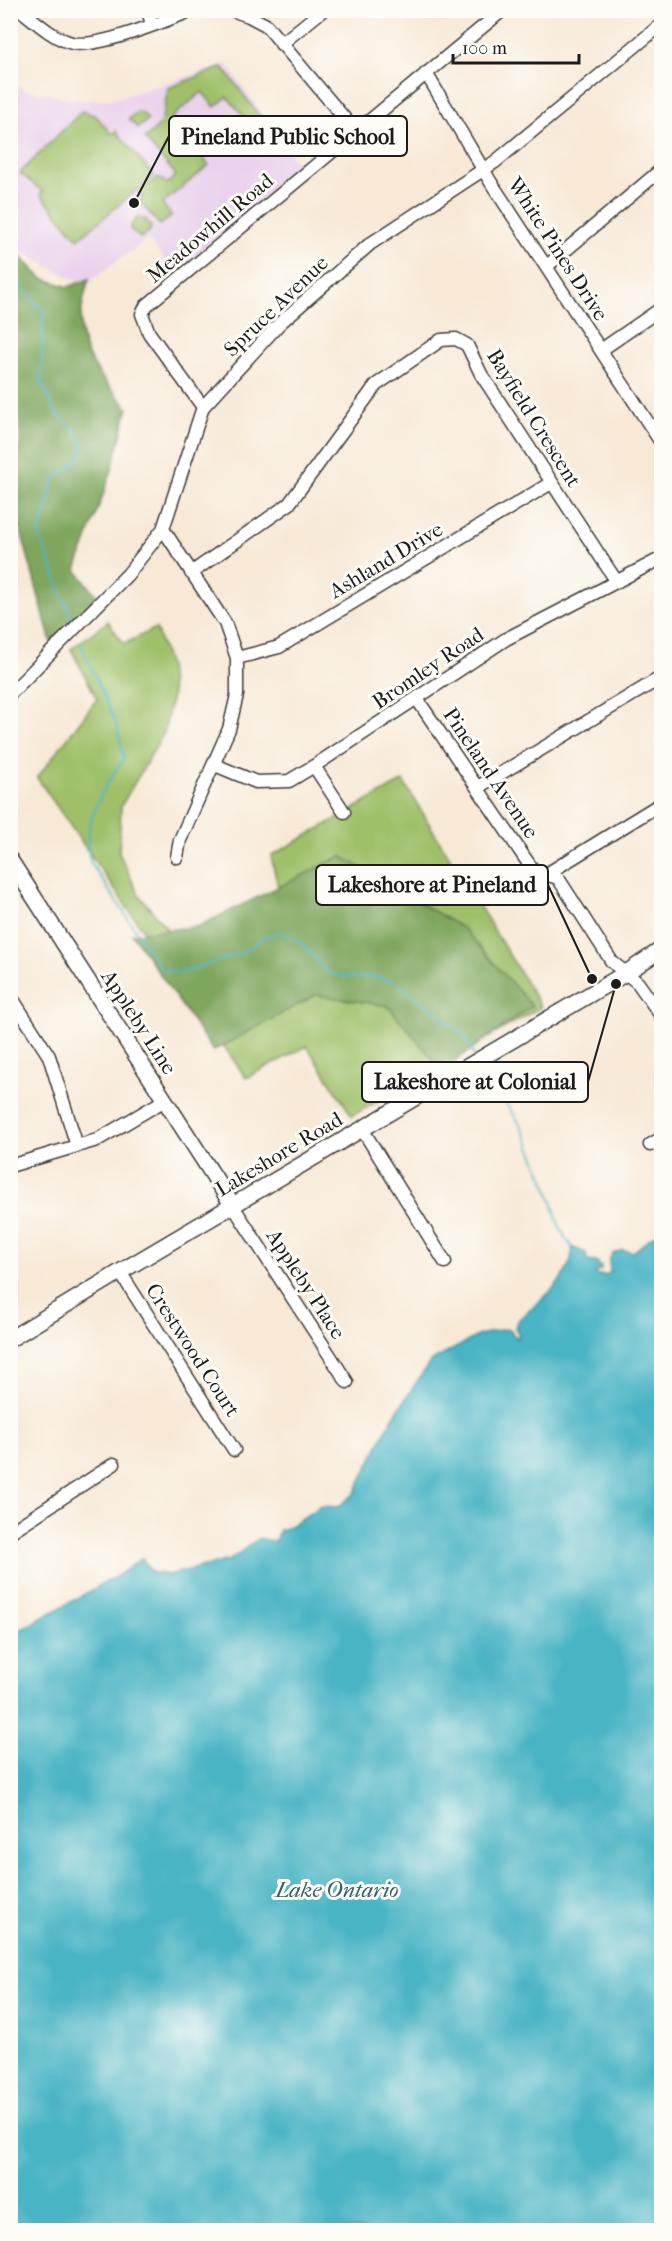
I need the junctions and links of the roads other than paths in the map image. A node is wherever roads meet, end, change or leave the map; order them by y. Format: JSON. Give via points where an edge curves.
{"nodes":[{"id":1,"x":21,"y":10,"type":"edge"},
{"id":2,"x":147,"y":10,"type":"edge"},
{"id":3,"x":193,"y":10,"type":"edge"},
{"id":4,"x":323,"y":10,"type":"edge"},
{"id":5,"x":503,"y":10,"type":"edge"},
{"id":6,"x":235,"y":11,"type":"edge"},
{"id":7,"x":662,"y":24,"type":"edge"},
{"id":8,"x":152,"y":25,"type":"junction"},
{"id":9,"x":281,"y":44,"type":"junction"},
{"id":10,"x":426,"y":73,"type":"junction"},
{"id":11,"x":356,"y":132,"type":"junction"},
{"id":12,"x":662,"y":169,"type":"edge"},
{"id":13,"x":483,"y":170,"type":"junction"},
{"id":14,"x":547,"y":266,"type":"junction"},
{"id":15,"x":662,"y":308,"type":"edge"},
{"id":16,"x":601,"y":350,"type":"junction"},
{"id":17,"x":203,"y":407,"type":"junction"},
{"id":18,"x":660,"y":440,"type":"edge"},
{"id":19,"x":551,"y":483,"type":"junction"},
{"id":20,"x":163,"y":529,"type":"junction"},
{"id":21,"x":662,"y":558,"type":"edge"},
{"id":22,"x":191,"y":573,"type":"junction"},
{"id":23,"x":617,"y":582,"type":"junction"},
{"id":24,"x":237,"y":658,"type":"junction"},
{"id":25,"x":662,"y":677,"type":"edge"},
{"id":26,"x":10,"y":694,"type":"edge"},
{"id":27,"x":417,"y":699,"type":"junction"},
{"id":28,"x":215,"y":765,"type":"junction"},
{"id":29,"x":314,"y":766,"type":"junction"},
{"id":30,"x":478,"y":787,"type":"junction"},
{"id":31,"x":662,"y":803,"type":"edge"},
{"id":32,"x":344,"y":812,"type":"dead end"},
{"id":33,"x":177,"y":857,"type":"dead end"},
{"id":34,"x":10,"y":860,"type":"edge"},
{"id":35,"x":545,"y":875,"type":"junction"},
{"id":36,"x":662,"y":949,"type":"edge"},
{"id":37,"x":626,"y":973,"type":"junction"},
{"id":38,"x":10,"y":995,"type":"edge"},
{"id":39,"x":15,"y":1014,"type":"edge"},
{"id":40,"x":662,"y":1017,"type":"edge"},
{"id":41,"x":165,"y":1100,"type":"junction"},
{"id":42,"x":362,"y":1129,"type":"junction"},
{"id":43,"x":662,"y":1137,"type":"edge"},
{"id":44,"x":650,"y":1145,"type":"dead end"},
{"id":45,"x":77,"y":1146,"type":"junction"},
{"id":46,"x":10,"y":1166,"type":"edge"},
{"id":47,"x":233,"y":1206,"type":"junction"},
{"id":48,"x":445,"y":1262,"type":"dead end"},
{"id":49,"x":120,"y":1272,"type":"junction"},
{"id":50,"x":10,"y":1339,"type":"edge"},
{"id":51,"x":347,"y":1383,"type":"dead end"},
{"id":52,"x":234,"y":1450,"type":"dead end"},
{"id":53,"x":114,"y":1464,"type":"dead end"},
{"id":54,"x":10,"y":1532,"type":"edge"}],
"edges":[{"from":1,"to":8,"type":"street","via":[[56,36],[73,43],[115,37]]},
{"from":2,"to":8,"type":"street"},
{"from":3,"to":8,"type":"street"},
{"from":4,"to":9,"type":"street"},
{"from":5,"to":10,"type":"street","name":"Meadowhill Road"},
{"from":6,"to":9,"type":"street","via":[[266,25]]},
{"from":7,"to":13,"type":"street","name":"Spruce Avenue"},
{"from":9,"to":11,"type":"street"},
{"from":10,"to":11,"type":"street","name":"Meadowhill Road"},
{"from":10,"to":13,"type":"street","name":"White Pines Drive"},
{"from":11,"to":17,"type":"street","name":"Meadowhill Road","via":[[146,306],[142,314],[149,333]]},
{"from":12,"to":14,"type":"street"},
{"from":13,"to":14,"type":"street","name":"White Pines Drive"},
{"from":13,"to":17,"type":"street","name":"Spruce Avenue","via":[[370,244],[280,322]]},
{"from":14,"to":16,"type":"street","name":"White Pines Drive"},
{"from":15,"to":16,"type":"street"},
{"from":16,"to":18,"type":"street","name":"White Pines Drive"},
{"from":17,"to":20,"type":"street","name":"Spruce Avenue"},
{"from":19,"to":22,"type":"street","name":"Bayfield Crescent","via":[[481,374],[467,345],[456,339],[441,340],[376,385],[289,504]]},
{"from":19,"to":23,"type":"street","name":"Bayfield Crescent"},
{"from":19,"to":24,"type":"street","name":"Ashland Drive","via":[[279,647]]},
{"from":20,"to":22,"type":"street"},
{"from":20,"to":26,"type":"street","name":"Spruce Avenue","via":[[128,574]]},
{"from":21,"to":23,"type":"street","name":"Bromley Road"},
{"from":22,"to":24,"type":"street","via":[[225,624]]},
{"from":23,"to":27,"type":"street","name":"Bromley Road","via":[[506,639]]},
{"from":24,"to":28,"type":"street","via":[[237,695]]},
{"from":25,"to":30,"type":"street"},
{"from":27,"to":29,"type":"street","name":"Bromley Road"},
{"from":27,"to":30,"type":"street","name":"Pineland Avenue"},
{"from":28,"to":29,"type":"street","name":"Bromley Road","via":[[256,782],[289,781]]},
{"from":28,"to":33,"type":"street","via":[[180,840]]},
{"from":29,"to":32,"type":"street"},
{"from":30,"to":35,"type":"street","name":"Pineland Avenue","via":[[533,870]]},
{"from":31,"to":35,"type":"street"},
{"from":34,"to":41,"type":"main road","name":"Appleby Line"},
{"from":35,"to":37,"type":"street","name":"Pineland Avenue","via":[[558,878],[612,962]]},
{"from":36,"to":37,"type":"main road","name":"Lakeshore Road"},
{"from":37,"to":40,"type":"street","name":"Pineland Avenue"},
{"from":37,"to":42,"type":"main road","name":"Lakeshore Road"},
{"from":38,"to":39,"type":"street"},
{"from":39,"to":45,"type":"street","via":[[49,1056]]},
{"from":41,"to":45,"type":"street","via":[[106,1136]]},
{"from":41,"to":47,"type":"main road","name":"Appleby Line"},
{"from":42,"to":47,"type":"main road","name":"Lakeshore Road"},
{"from":42,"to":48,"type":"street"},
{"from":43,"to":44,"type":"street"},
{"from":45,"to":46,"type":"street"},
{"from":47,"to":49,"type":"main road","name":"Lakeshore Road"},
{"from":47,"to":51,"type":"street","name":"Appleby Place"},
{"from":49,"to":50,"type":"main road","name":"Lakeshore Road"},
{"from":49,"to":52,"type":"street","name":"Crestwood Court"},
{"from":53,"to":54,"type":"street"}]}
